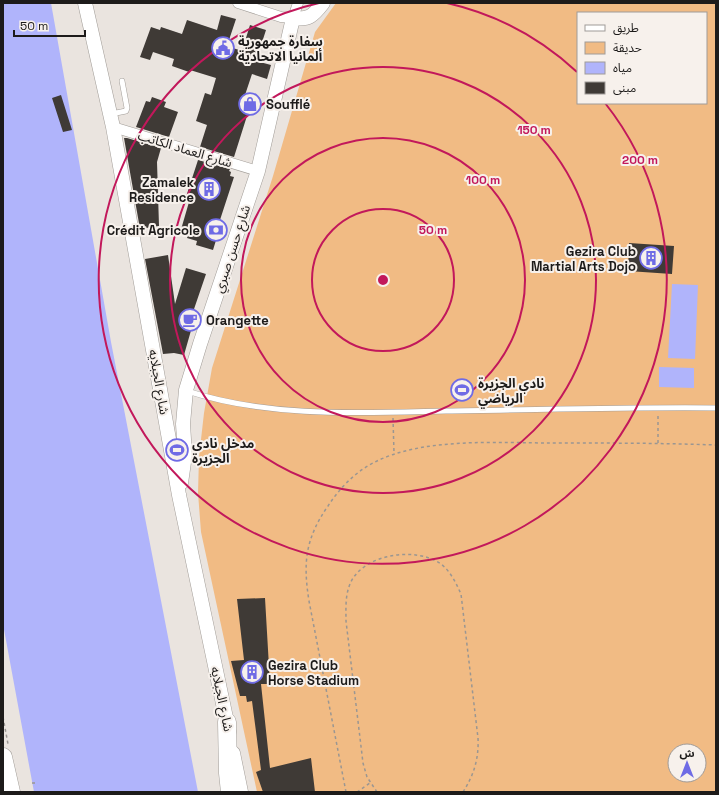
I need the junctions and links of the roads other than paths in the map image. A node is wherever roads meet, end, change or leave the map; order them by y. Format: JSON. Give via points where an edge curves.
{"nodes":[{"id":1,"x":85,"y":3,"type":"edge"},
{"id":2,"x":238,"y":3,"type":"edge"},
{"id":3,"x":298,"y":3,"type":"edge"},
{"id":4,"x":323,"y":3,"type":"edge"},
{"id":5,"x":293,"y":18,"type":"junction"},
{"id":6,"x":122,"y":81,"type":"dead end"},
{"id":7,"x":112,"y":121,"type":"junction"},
{"id":8,"x":258,"y":171,"type":"junction"},
{"id":9,"x":186,"y":390,"type":"junction"},
{"id":10,"x":716,"y":408,"type":"edge"},
{"id":11,"x":179,"y":495,"type":"junction"},
{"id":12,"x":227,"y":722,"type":"junction"},
{"id":13,"x":3,"y":757,"type":"edge"},
{"id":14,"x":235,"y":760,"type":"junction"},
{"id":15,"x":11,"y":792,"type":"edge"},
{"id":16,"x":230,"y":792,"type":"edge"},
{"id":17,"x":241,"y":792,"type":"edge"},
{"id":18,"x":246,"y":792,"type":"edge"}],
"edges":[{"from":1,"to":7,"type":"street","name":"شارع الجبلايه"},
{"from":2,"to":5,"type":"street","via":[[281,17]]},
{"from":3,"to":5,"type":"street","name":"شارع حسن صبري"},
{"from":4,"to":5,"type":"street","via":[[308,18]]},
{"from":5,"to":8,"type":"street","name":"شارع حسن صبري"},
{"from":6,"to":7,"type":"lane","via":[[127,108]]},
{"from":7,"to":8,"type":"street","name":"شارع العماد الكاتب"},
{"from":7,"to":11,"type":"street","name":"شارع الجبلايه"},
{"from":8,"to":9,"type":"street","name":"شارع حسن صبري"},
{"from":9,"to":10,"type":"lane","via":[[256,406],[315,412]]},
{"from":9,"to":11,"type":"street","name":"شارع حسن صبري","via":[[183,424],[185,455]]},
{"from":11,"to":12,"type":"street","name":"شارع الجبلايه"},
{"from":12,"to":14,"type":"street","name":"شارع الجبلايه"},
{"from":12,"to":16,"type":"highway"},
{"from":13,"to":15,"type":"highway"},
{"from":14,"to":17,"type":"street","name":"شارع الجبلايه"},
{"from":14,"to":18,"type":"street","name":"شارع الجبلايه","via":[[241,769]]}]}
